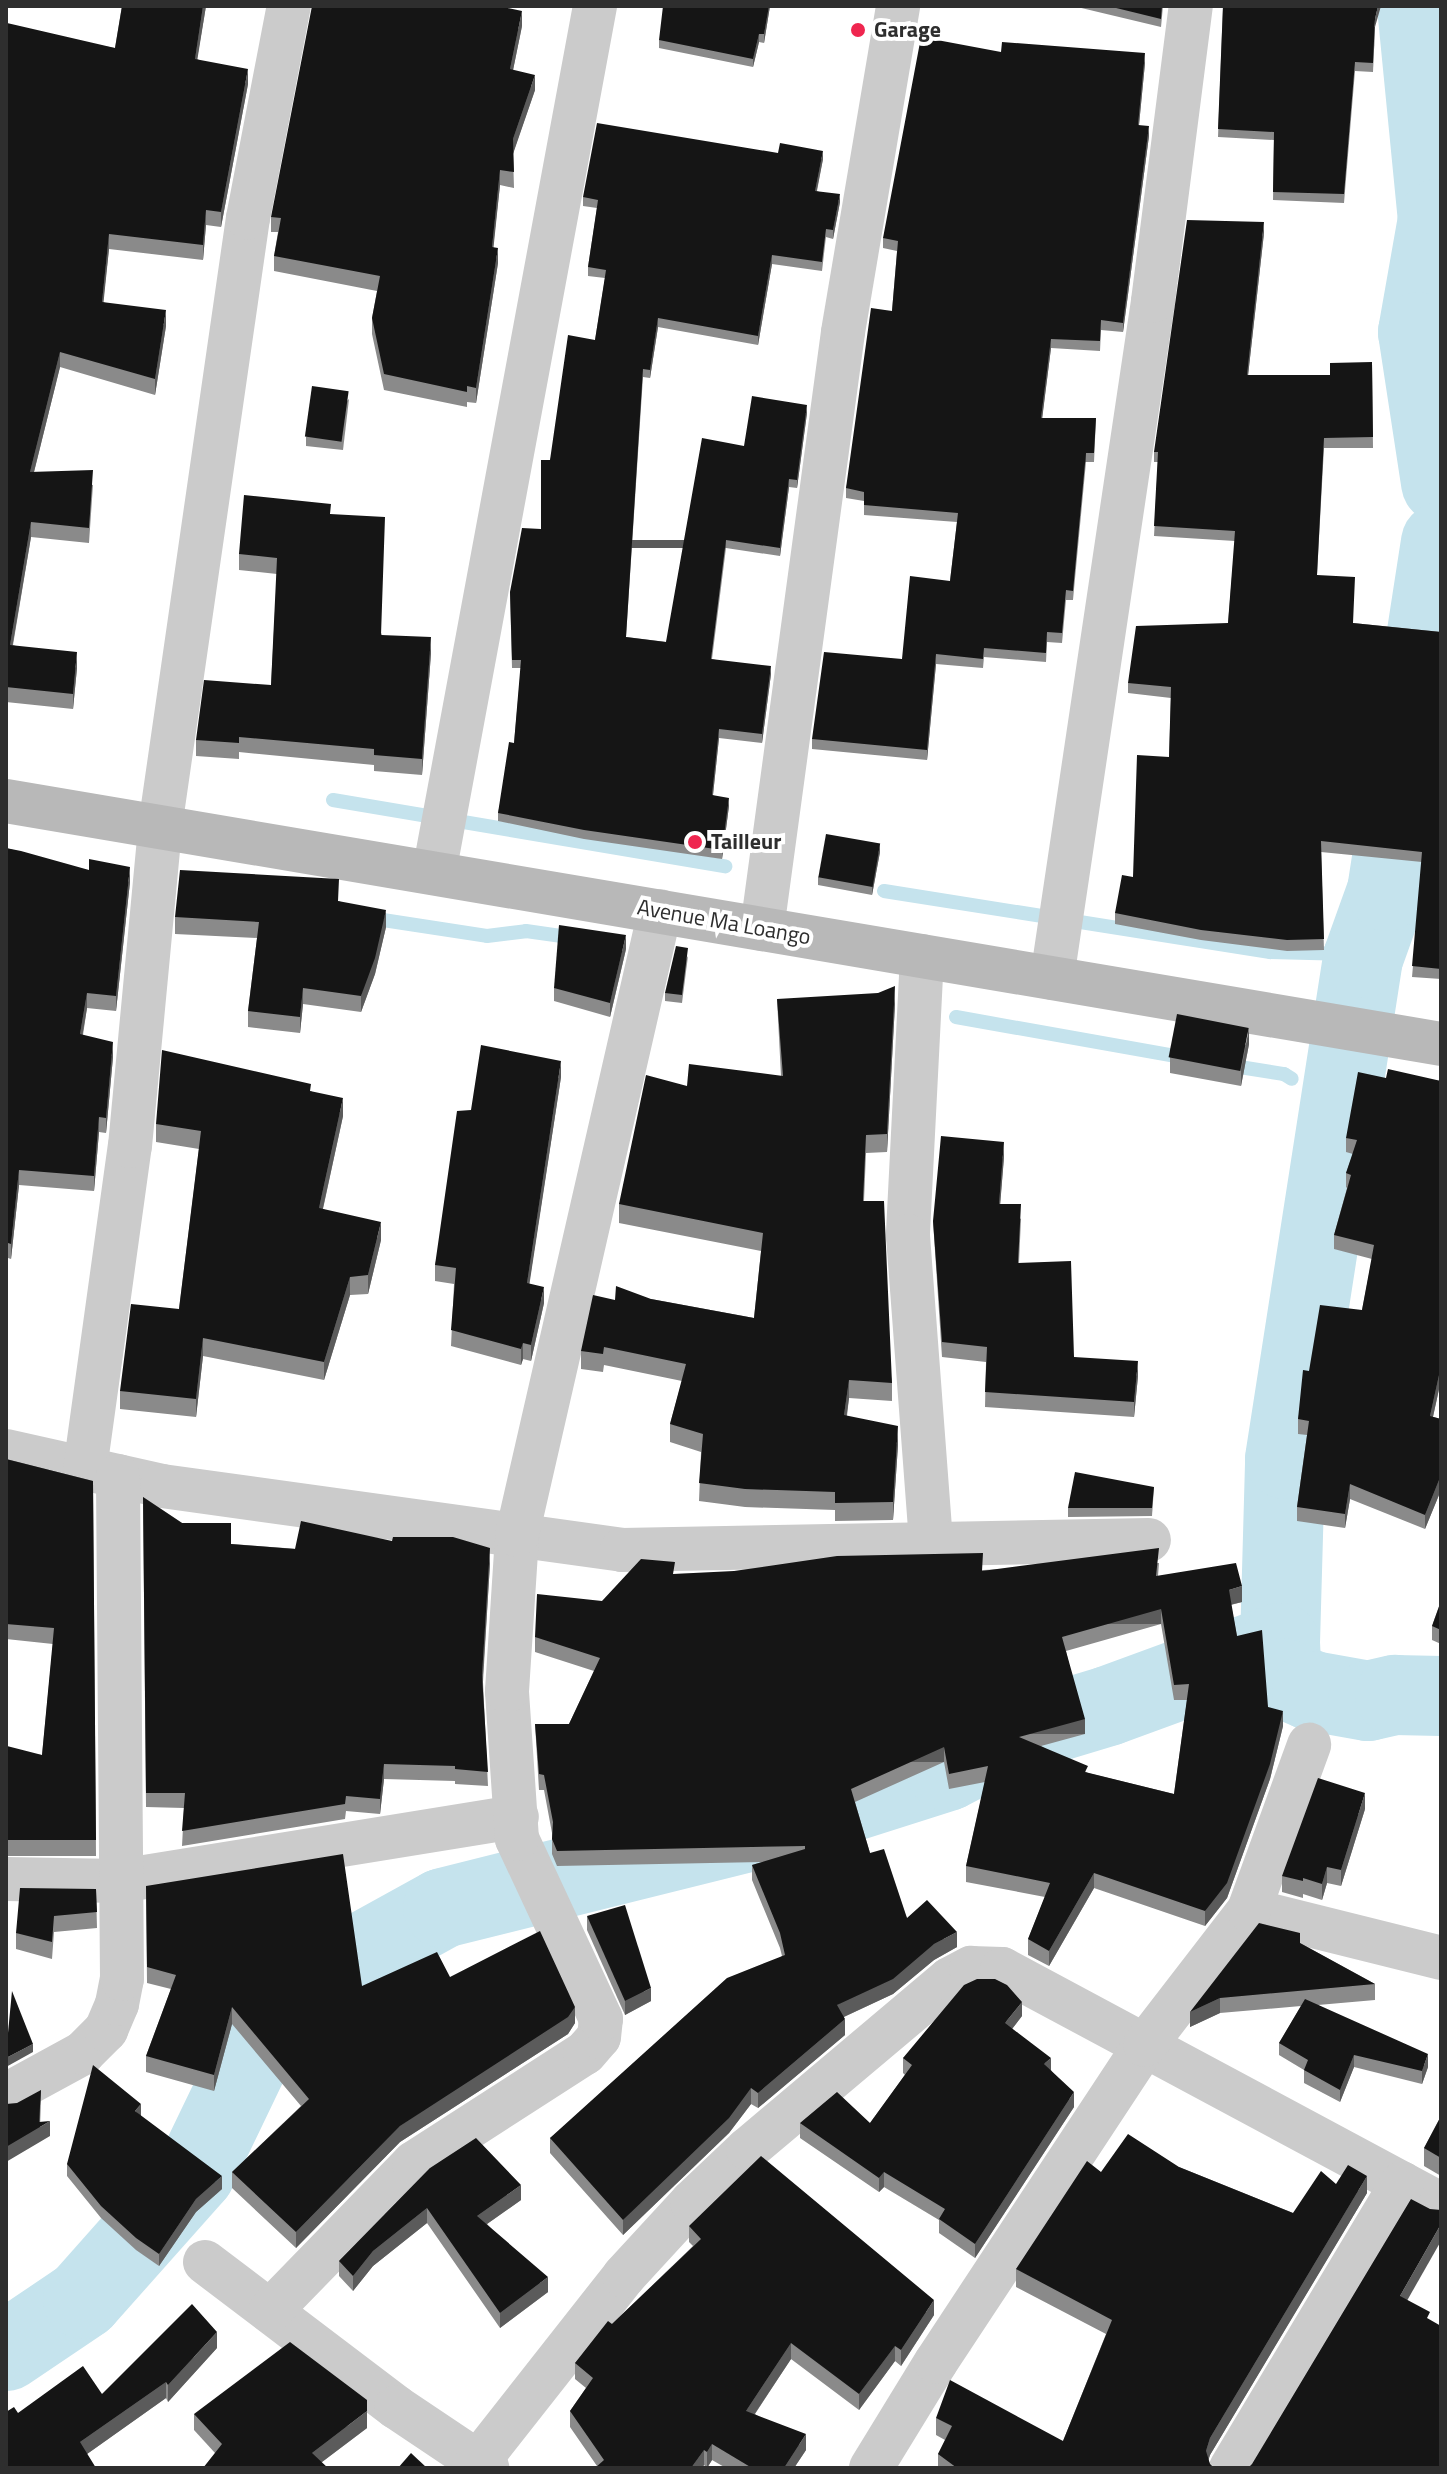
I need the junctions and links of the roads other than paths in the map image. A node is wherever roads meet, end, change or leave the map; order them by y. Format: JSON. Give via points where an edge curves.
{"nodes":[{"id":1,"x":289,"y":6,"type":"edge"},
{"id":2,"x":595,"y":6,"type":"edge"},
{"id":3,"x":898,"y":6,"type":"edge"},
{"id":4,"x":1191,"y":6,"type":"edge"},
{"id":5,"x":6,"y":801,"type":"edge"},
{"id":6,"x":160,"y":827,"type":"junction"},
{"id":7,"x":434,"y":873,"type":"junction"},
{"id":8,"x":660,"y":911,"type":"junction"},
{"id":9,"x":762,"y":929,"type":"junction"},
{"id":10,"x":922,"y":956,"type":"junction"},
{"id":11,"x":1052,"y":978,"type":"junction"},
{"id":12,"x":1441,"y":1044,"type":"edge"},
{"id":13,"x":6,"y":1451,"type":"edge"},
{"id":14,"x":102,"y":1472,"type":"junction"},
{"id":15,"x":517,"y":1535,"type":"junction"},
{"id":16,"x":1149,"y":1540,"type":"dead end"},
{"id":17,"x":931,"y":1545,"type":"junction"},
{"id":18,"x":1309,"y":1745,"type":"dead end"},
{"id":19,"x":517,"y":1817,"type":"junction"},
{"id":20,"x":6,"y":1879,"type":"edge"},
{"id":21,"x":120,"y":1881,"type":"junction"},
{"id":22,"x":1249,"y":1910,"type":"junction"},
{"id":23,"x":1441,"y":1958,"type":"edge"},
{"id":24,"x":1145,"y":2045,"type":"junction"},
{"id":25,"x":6,"y":2095,"type":"edge"},
{"id":26,"x":1402,"y":2183,"type":"junction"},
{"id":27,"x":1441,"y":2204,"type":"edge"},
{"id":28,"x":205,"y":2262,"type":"dead end"},
{"id":29,"x":270,"y":2311,"type":"junction"},
{"id":30,"x":479,"y":2466,"type":"edge"},
{"id":31,"x":871,"y":2468,"type":"edge"},
{"id":32,"x":1231,"y":2468,"type":"edge"}],
"edges":[{"from":1,"to":6,"type":"street","via":[[248,218]]},
{"from":2,"to":7,"type":"street"},
{"from":3,"to":9,"type":"street","via":[[843,332]]},
{"from":4,"to":11,"type":"street","via":[[1153,301]]},
{"from":5,"to":6,"type":"main road","name":"Avenue Ma Loango"},
{"from":6,"to":7,"type":"main road","name":"Avenue Ma Loango"},
{"from":6,"to":14,"type":"street"},
{"from":7,"to":8,"type":"main road","name":"Avenue Ma Loango"},
{"from":8,"to":9,"type":"main road","name":"Avenue Ma Loango"},
{"from":8,"to":15,"type":"street"},
{"from":9,"to":10,"type":"main road","name":"Avenue Ma Loango"},
{"from":10,"to":11,"type":"main road","name":"Avenue Ma Loango"},
{"from":10,"to":17,"type":"street","via":[[908,1236]]},
{"from":11,"to":12,"type":"main road","name":"Avenue Ma Loango"},
{"from":13,"to":14,"type":"street"},
{"from":14,"to":15,"type":"street","via":[[177,1489]]},
{"from":14,"to":21,"type":"street"},
{"from":15,"to":17,"type":"street","via":[[622,1550]]},
{"from":15,"to":19,"type":"street","via":[[507,1691]]},
{"from":16,"to":17,"type":"street"},
{"from":18,"to":22,"type":"street"},
{"from":19,"to":21,"type":"street"},
{"from":19,"to":29,"type":"street","via":[[517,1839],[601,2019],[599,2037],[585,2053],[414,2163]]},
{"from":20,"to":21,"type":"street"},
{"from":21,"to":25,"type":"street","via":[[122,1979],[106,2030],[83,2053]]},
{"from":22,"to":23,"type":"street"},
{"from":22,"to":24,"type":"street"},
{"from":24,"to":26,"type":"street"},
{"from":24,"to":30,"type":"street","via":[[1002,1969],[971,1968],[950,1979],[692,2202],[624,2276]]},
{"from":24,"to":31,"type":"street"},
{"from":26,"to":27,"type":"street"},
{"from":26,"to":32,"type":"street"},
{"from":28,"to":29,"type":"street"},
{"from":29,"to":30,"type":"street"}]}
